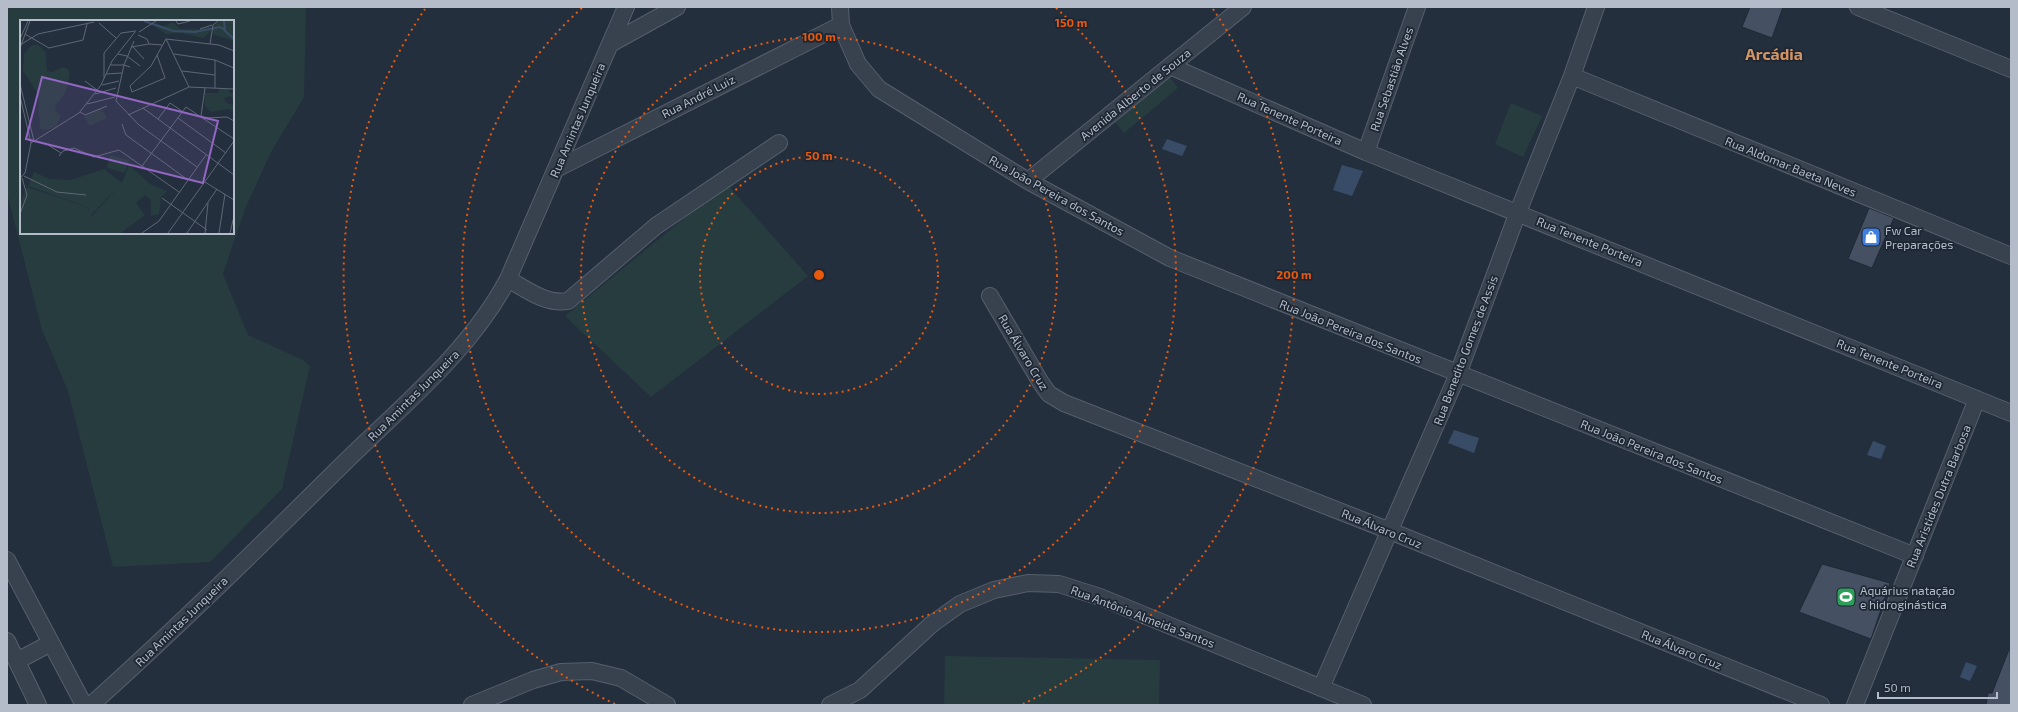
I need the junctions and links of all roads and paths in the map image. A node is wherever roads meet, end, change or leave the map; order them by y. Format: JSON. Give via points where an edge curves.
{"nodes":[{"id":1,"x":626,"y":7,"type":"edge"},
{"id":2,"x":677,"y":7,"type":"edge"},
{"id":3,"x":840,"y":7,"type":"edge"},
{"id":4,"x":1243,"y":7,"type":"edge"},
{"id":5,"x":1417,"y":7,"type":"edge"},
{"id":6,"x":1596,"y":7,"type":"edge"},
{"id":7,"x":1864,"y":8,"type":"edge"},
{"id":8,"x":841,"y":25,"type":"junction"},
{"id":9,"x":610,"y":44,"type":"junction"},
{"id":10,"x":1170,"y":66,"type":"junction"},
{"id":11,"x":2011,"y":69,"type":"edge"},
{"id":12,"x":1572,"y":76,"type":"junction"},
{"id":13,"x":779,"y":143,"type":"dead end"},
{"id":14,"x":1366,"y":152,"type":"junction"},
{"id":15,"x":556,"y":169,"type":"junction"},
{"id":16,"x":1028,"y":181,"type":"junction"},
{"id":17,"x":1518,"y":212,"type":"junction"},
{"id":18,"x":2011,"y":256,"type":"edge"},
{"id":19,"x":508,"y":279,"type":"junction"},
{"id":20,"x":990,"y":296,"type":"dead end"},
{"id":21,"x":1458,"y":374,"type":"junction"},
{"id":22,"x":1977,"y":399,"type":"junction"},
{"id":23,"x":2011,"y":413,"type":"edge"},
{"id":24,"x":1390,"y":531,"type":"junction"},
{"id":25,"x":1914,"y":556,"type":"junction"},
{"id":26,"x":7,"y":560,"type":"edge"},
{"id":27,"x":7,"y":641,"type":"edge"},
{"id":28,"x":51,"y":642,"type":"junction"},
{"id":29,"x":17,"y":661,"type":"junction"},
{"id":30,"x":1321,"y":688,"type":"junction"},
{"id":31,"x":38,"y":705,"type":"edge"},
{"id":32,"x":84,"y":705,"type":"edge"},
{"id":33,"x":91,"y":705,"type":"edge"},
{"id":34,"x":472,"y":705,"type":"edge"},
{"id":35,"x":667,"y":705,"type":"edge"},
{"id":36,"x":830,"y":705,"type":"edge"},
{"id":37,"x":1363,"y":705,"type":"edge"},
{"id":38,"x":1821,"y":705,"type":"edge"},
{"id":39,"x":1855,"y":705,"type":"edge"}],
"edges":[{"from":1,"to":9,"type":"street","name":"Rua Amintas Junqueira"},
{"from":2,"to":9,"type":"street"},
{"from":3,"to":8,"type":"street"},
{"from":4,"to":10,"type":"street","name":"Avenida Alberto de Souza"},
{"from":5,"to":14,"type":"street","name":"Rua Sebastião Alves"},
{"from":6,"to":12,"type":"street","name":"Rua Benedito Gomes de Assis"},
{"from":7,"to":11,"type":"street"},
{"from":8,"to":15,"type":"street","name":"Rua André Luiz"},
{"from":8,"to":16,"type":"street","name":"Rua João Pereira dos Santos","via":[[858,64],[879,89]]},
{"from":9,"to":15,"type":"street","name":"Rua Amintas Junqueira"},
{"from":10,"to":14,"type":"street","name":"Rua Tenente Porteira"},
{"from":10,"to":16,"type":"street","name":"Avenida Alberto de Souza"},
{"from":12,"to":17,"type":"street","name":"Rua Benedito Gomes de Assis"},
{"from":12,"to":18,"type":"street","name":"Rua Aldomar Baeta Neves"},
{"from":13,"to":19,"type":"street","via":[[656,226],[568,301],[550,302]]},
{"from":14,"to":17,"type":"street","name":"Rua Tenente Porteira"},
{"from":15,"to":19,"type":"street","name":"Rua Amintas Junqueira"},
{"from":16,"to":21,"type":"street","name":"Rua João Pereira dos Santos","via":[[1170,258]]},
{"from":17,"to":21,"type":"street","name":"Rua Benedito Gomes de Assis"},
{"from":17,"to":22,"type":"street","name":"Rua Tenente Porteira"},
{"from":19,"to":33,"type":"street","name":"Rua Amintas Junqueira","via":[[483,320],[424,385],[166,638]]},
{"from":20,"to":24,"type":"street","name":"Rua Álvaro Cruz","via":[[1041,383],[1049,394],[1064,403]]},
{"from":21,"to":24,"type":"street","name":"Rua Benedito Gomes de Assis"},
{"from":21,"to":25,"type":"street","name":"Rua João Pereira dos Santos"},
{"from":22,"to":23,"type":"street","name":"Rua Tenente Porteira"},
{"from":22,"to":25,"type":"street","name":"Rua Aristides Dutra Barbosa"},
{"from":24,"to":30,"type":"street","name":"Rua Benedito Gomes de Assis"},
{"from":24,"to":38,"type":"street","name":"Rua Álvaro Cruz"},
{"from":25,"to":39,"type":"street","name":"Rua Aristides Dutra Barbosa"},
{"from":26,"to":28,"type":"street"},
{"from":27,"to":29,"type":"street"},
{"from":28,"to":29,"type":"street"},
{"from":28,"to":32,"type":"street"},
{"from":29,"to":31,"type":"street"},
{"from":30,"to":36,"type":"street","name":"Rua Antônio Almeida Santos","via":[[1100,597],[1059,584],[1028,583],[994,590],[960,604],[932,624],[860,690]]},
{"from":30,"to":37,"type":"street","name":"Rua Antônio Almeida Santos"},
{"from":34,"to":35,"type":"street","via":[[533,680],[561,672],[592,671],[621,678]]}]}
